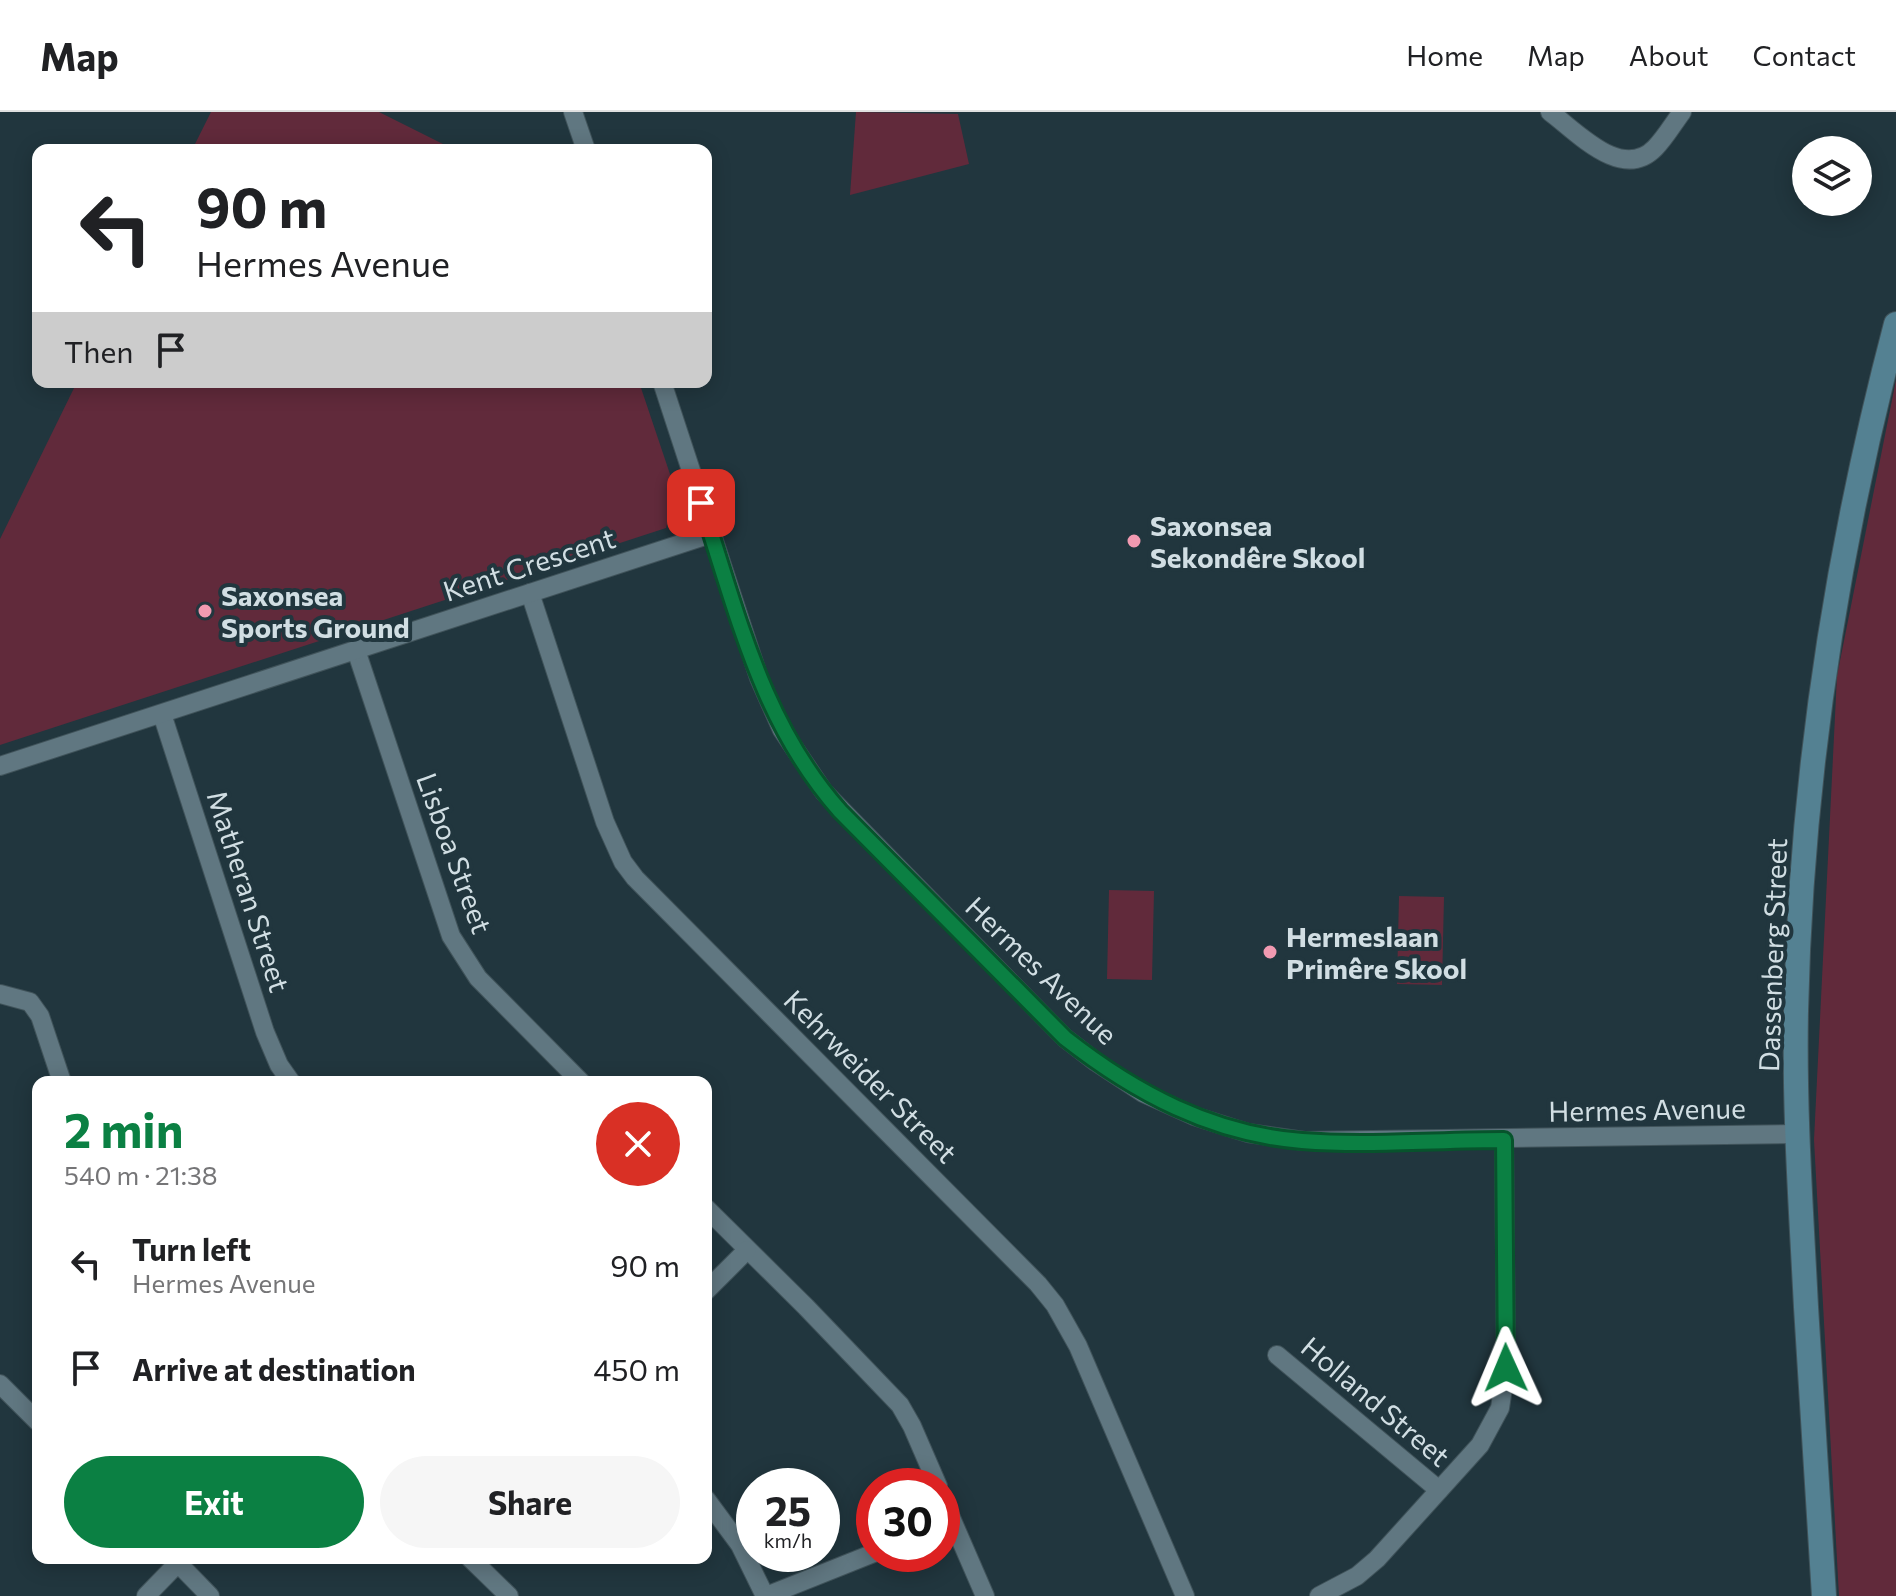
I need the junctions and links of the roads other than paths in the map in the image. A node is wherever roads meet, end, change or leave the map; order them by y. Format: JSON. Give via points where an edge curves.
{"nodes":[{"id":1,"x":573,"y":112,"type":"edge"},
{"id":2,"x":1550,"y":112,"type":"edge"},
{"id":3,"x":1682,"y":112,"type":"edge"},
{"id":4,"x":584,"y":144,"type":"edge"},
{"id":5,"x":1896,"y":324,"type":"edge"},
{"id":6,"x":664,"y":388,"type":"edge"},
{"id":7,"x":711,"y":534,"type":"junction"},
{"id":8,"x":530,"y":593,"type":"junction"},
{"id":9,"x":356,"y":650,"type":"junction"},
{"id":10,"x":162,"y":714,"type":"junction"},
{"id":11,"x":0,"y":766,"type":"edge"},
{"id":12,"x":0,"y":994,"type":"edge"},
{"id":13,"x":60,"y":1076,"type":"edge"},
{"id":14,"x":287,"y":1076,"type":"edge"},
{"id":15,"x":575,"y":1076,"type":"edge"},
{"id":16,"x":1796,"y":1134,"type":"junction"},
{"id":17,"x":1504,"y":1140,"type":"junction"},
{"id":18,"x":712,"y":1214,"type":"edge"},
{"id":19,"x":747,"y":1250,"type":"junction"},
{"id":20,"x":712,"y":1285,"type":"edge"},
{"id":21,"x":1277,"y":1355,"type":"dead end"},
{"id":22,"x":0,"y":1384,"type":"edge"},
{"id":23,"x":32,"y":1416,"type":"edge"},
{"id":24,"x":930,"y":1468,"type":"edge"},
{"id":25,"x":1439,"y":1490,"type":"junction"},
{"id":26,"x":712,"y":1507,"type":"edge"},
{"id":27,"x":960,"y":1549,"type":"edge"},
{"id":28,"x":856,"y":1560,"type":"edge"},
{"id":29,"x":172,"y":1564,"type":"edge"},
{"id":30,"x":179,"y":1564,"type":"edge"},
{"id":31,"x":476,"y":1564,"type":"edge"},
{"id":32,"x":146,"y":1596,"type":"edge"},
{"id":33,"x":210,"y":1596,"type":"edge"},
{"id":34,"x":509,"y":1596,"type":"edge"},
{"id":35,"x":765,"y":1596,"type":"edge"},
{"id":36,"x":985,"y":1596,"type":"edge"},
{"id":37,"x":1185,"y":1596,"type":"edge"},
{"id":38,"x":1319,"y":1596,"type":"edge"},
{"id":39,"x":1824,"y":1596,"type":"edge"}],
"edges":[{"from":1,"to":4,"type":"street"},
{"from":2,"to":3,"type":"street","via":[[1608,155],[1627,160],[1654,149]]},
{"from":5,"to":16,"type":"main road","name":"Dassenberg Street","via":[[1860,470],[1820,702],[1804,854]]},
{"from":6,"to":7,"type":"street","name":"Hermes Avenue"},
{"from":7,"to":8,"type":"street","name":"Kent Crescent"},
{"from":7,"to":17,"type":"street","name":"Hermes Avenue","via":[[759,678],[782,730],[809,772],[840,811],[1065,1038],[1096,1062],[1168,1105],[1248,1133],[1304,1141]]},
{"from":8,"to":9,"type":"street","name":"Kent Crescent"},
{"from":8,"to":37,"type":"street","name":"Kehrweider Street","via":[[623,862],[1055,1305],[1078,1346]]},
{"from":9,"to":10,"type":"street","name":"Kent Crescent"},
{"from":9,"to":15,"type":"street","name":"Lisboa Street","via":[[451,936],[478,978]]},
{"from":10,"to":11,"type":"street","name":"Kent Crescent"},
{"from":10,"to":14,"type":"street","name":"Matheran Street","via":[[265,1032]]},
{"from":12,"to":13,"type":"street","via":[[30,1002],[40,1016]]},
{"from":16,"to":17,"type":"street","name":"Hermes Avenue"},
{"from":16,"to":39,"type":"main road","name":"Dassenberg Street"},
{"from":17,"to":25,"type":"street","via":[[1505,1390],[1480,1445]]},
{"from":18,"to":19,"type":"street"},
{"from":19,"to":20,"type":"street"},
{"from":19,"to":24,"type":"street","via":[[900,1405]]},
{"from":21,"to":25,"type":"street","name":"Holland Street"},
{"from":22,"to":23,"type":"street"},
{"from":25,"to":38,"type":"street","via":[[1377,1559]]},
{"from":26,"to":35,"type":"street","via":[[740,1545]]},
{"from":27,"to":36,"type":"street"},
{"from":28,"to":35,"type":"street"},
{"from":29,"to":32,"type":"street"},
{"from":30,"to":33,"type":"street"},
{"from":31,"to":34,"type":"street"}]}
